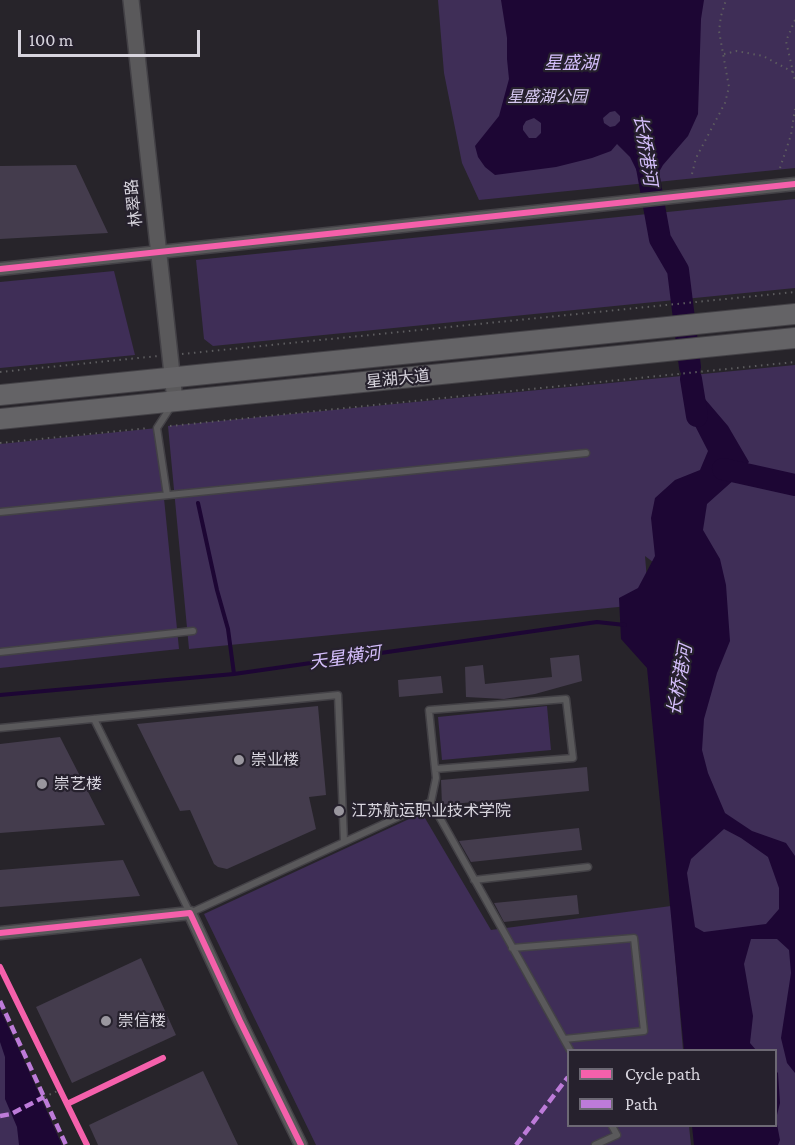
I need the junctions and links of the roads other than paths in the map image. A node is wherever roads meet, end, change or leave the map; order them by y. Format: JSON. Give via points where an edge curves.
{"nodes":[{"id":1,"x":131,"y":0,"type":"edge"},
{"id":2,"x":795,"y":184,"type":"edge"},
{"id":3,"x":158,"y":253,"type":"junction"},
{"id":4,"x":0,"y":269,"type":"edge"},
{"id":5,"x":795,"y":314,"type":"edge"},
{"id":6,"x":795,"y":338,"type":"edge"},
{"id":7,"x":173,"y":378,"type":"junction"},
{"id":8,"x":0,"y":394,"type":"edge"},
{"id":9,"x":175,"y":401,"type":"junction"},
{"id":10,"x":0,"y":419,"type":"edge"},
{"id":11,"x":586,"y":453,"type":"dead end"},
{"id":12,"x":167,"y":495,"type":"junction"},
{"id":13,"x":0,"y":512,"type":"edge"},
{"id":14,"x":193,"y":631,"type":"dead end"},
{"id":15,"x":0,"y":652,"type":"edge"},
{"id":16,"x":94,"y":718,"type":"junction"},
{"id":17,"x":0,"y":728,"type":"edge"},
{"id":18,"x":435,"y":770,"type":"junction"},
{"id":19,"x":431,"y":802,"type":"junction"},
{"id":20,"x":344,"y":841,"type":"junction"},
{"id":21,"x":588,"y":867,"type":"dead end"},
{"id":22,"x":474,"y":880,"type":"junction"},
{"id":23,"x":190,"y":913,"type":"junction"},
{"id":24,"x":0,"y":933,"type":"edge"},
{"id":25,"x":512,"y":948,"type":"junction"},
{"id":26,"x":564,"y":1039,"type":"junction"},
{"id":27,"x":569,"y":1049,"type":"edge"},
{"id":28,"x":613,"y":1127,"type":"edge"},
{"id":29,"x":301,"y":1145,"type":"edge"},
{"id":30,"x":595,"y":1145,"type":"edge"}],
"edges":[{"from":1,"to":3,"type":"street","name":"林翠路"},
{"from":2,"to":3,"type":"street"},
{"from":3,"to":4,"type":"street"},
{"from":3,"to":7,"type":"street","name":"林翠路"},
{"from":5,"to":7,"type":"main road","name":"星湖大道"},
{"from":6,"to":9,"type":"main road","name":"星湖大道"},
{"from":7,"to":8,"type":"main road","name":"星湖大道"},
{"from":7,"to":9,"type":"street","name":"林翠路"},
{"from":9,"to":10,"type":"main road","name":"星湖大道"},
{"from":9,"to":12,"type":"lane","via":[[156,428]]},
{"from":11,"to":12,"type":"lane"},
{"from":12,"to":13,"type":"lane"},
{"from":14,"to":15,"type":"lane"},
{"from":16,"to":17,"type":"lane"},
{"from":16,"to":20,"type":"lane","via":[[338,695]]},
{"from":16,"to":23,"type":"lane"},
{"from":18,"to":18,"type":"lane","via":[[429,710],[566,699],[573,758]]},
{"from":18,"to":19,"type":"lane"},
{"from":19,"to":20,"type":"lane"},
{"from":19,"to":22,"type":"lane"},
{"from":20,"to":23,"type":"lane"},
{"from":21,"to":22,"type":"lane"},
{"from":22,"to":25,"type":"lane"},
{"from":23,"to":24,"type":"street"},
{"from":23,"to":29,"type":"street"},
{"from":25,"to":26,"type":"lane"},
{"from":25,"to":26,"type":"lane","via":[[634,938],[644,1031]]},
{"from":26,"to":27,"type":"lane"},
{"from":28,"to":30,"type":"lane","via":[[617,1135]]}]}
